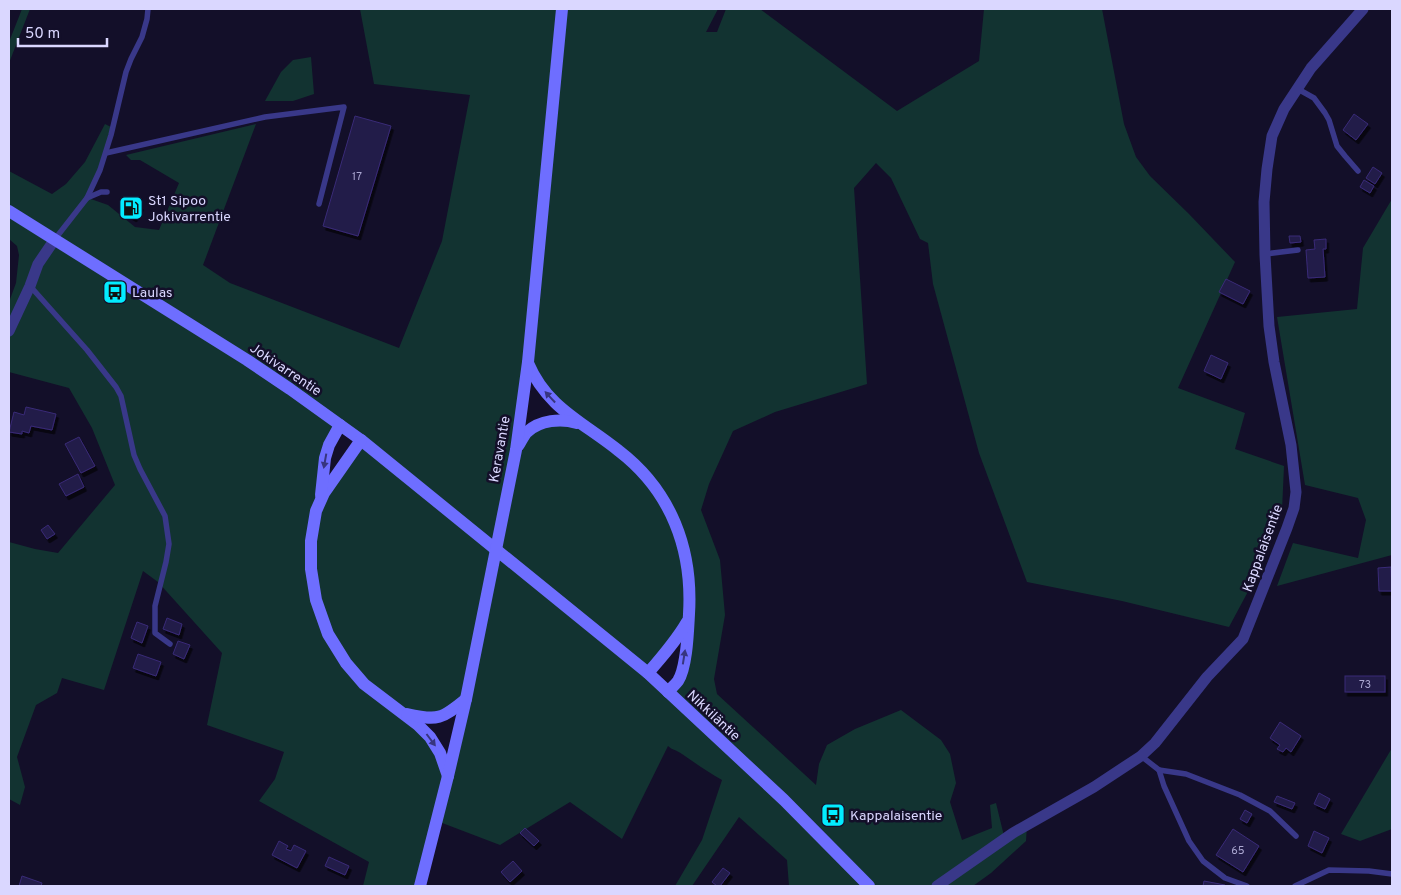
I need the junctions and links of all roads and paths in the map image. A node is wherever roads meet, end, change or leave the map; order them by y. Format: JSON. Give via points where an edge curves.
{"nodes":[{"id":1,"x":148,"y":9,"type":"edge"},
{"id":2,"x":562,"y":9,"type":"edge"},
{"id":3,"x":1363,"y":9,"type":"edge"},
{"id":4,"x":1296,"y":88,"type":"junction"},
{"id":5,"x":106,"y":153,"type":"junction"},
{"id":6,"x":1358,"y":171,"type":"dead end"},
{"id":7,"x":107,"y":192,"type":"dead end"},
{"id":8,"x":87,"y":198,"type":"junction"},
{"id":9,"x":319,"y":204,"type":"dead end"},
{"id":10,"x":9,"y":211,"type":"edge"},
{"id":11,"x":55,"y":239,"type":"junction"},
{"id":12,"x":1298,"y":250,"type":"dead end"},
{"id":13,"x":1265,"y":254,"type":"junction"},
{"id":14,"x":30,"y":286,"type":"junction"},
{"id":15,"x":9,"y":331,"type":"edge"},
{"id":16,"x":528,"y":362,"type":"junction"},
{"id":17,"x":340,"y":425,"type":"junction"},
{"id":18,"x":582,"y":425,"type":"junction"},
{"id":19,"x":361,"y":440,"type":"junction"},
{"id":20,"x":516,"y":450,"type":"junction"},
{"id":21,"x":320,"y":500,"type":"junction"},
{"id":22,"x":529,"y":576,"type":"joint"},
{"id":23,"x":689,"y":617,"type":"junction"},
{"id":24,"x":170,"y":644,"type":"dead end"},
{"id":25,"x":648,"y":673,"type":"junction"},
{"id":26,"x":668,"y":692,"type":"junction"},
{"id":27,"x":466,"y":700,"type":"junction"},
{"id":28,"x":402,"y":713,"type":"junction"},
{"id":29,"x":1141,"y":756,"type":"junction"},
{"id":30,"x":1159,"y":770,"type":"junction"},
{"id":31,"x":448,"y":776,"type":"junction"},
{"id":32,"x":1296,"y":836,"type":"dead end"},
{"id":33,"x":1392,"y":874,"type":"edge"},
{"id":34,"x":420,"y":886,"type":"edge"},
{"id":35,"x":869,"y":886,"type":"edge"},
{"id":36,"x":937,"y":886,"type":"edge"},
{"id":37,"x":1247,"y":886,"type":"edge"},
{"id":38,"x":1295,"y":886,"type":"edge"}],
"edges":[{"from":1,"to":5,"type":"lane","via":[[142,37],[126,72]]},
{"from":2,"to":16,"type":"main road","name":"Keravantie"},
{"from":3,"to":4,"type":"street","name":"Kappalaisentie"},
{"from":4,"to":6,"type":"lane","via":[[1314,98],[1326,113],[1337,146]]},
{"from":4,"to":13,"type":"street","name":"Kappalaisentie","via":[[1272,136],[1264,202]]},
{"from":5,"to":8,"type":"lane"},
{"from":5,"to":9,"type":"lane","via":[[265,117],[344,107]]},
{"from":7,"to":8,"type":"lane"},
{"from":8,"to":11,"type":"lane"},
{"from":10,"to":11,"type":"main road","name":"Jokivarrentie"},
{"from":11,"to":14,"type":"street","via":[[38,264]]},
{"from":11,"to":17,"type":"main road","name":"Jokivarrentie","via":[[247,360]]},
{"from":12,"to":13,"type":"lane"},
{"from":13,"to":29,"type":"street","name":"Kappalaisentie","via":[[1272,344],[1291,445],[1296,492],[1294,508],[1243,639]]},
{"from":14,"to":15,"type":"street"},
{"from":14,"to":24,"type":"lane","via":[[121,396],[134,455],[165,516],[169,544],[155,606],[155,633]]},
{"from":18,"to":16,"type":"main road","one_way":true,"via":[[539,385]]},
{"from":16,"to":20,"type":"main road","name":"Keravantie"},
{"from":17,"to":19,"type":"main road","name":"Jokivarrentie"},
{"from":17,"to":21,"type":"main road","one_way":true,"via":[[325,458]]},
{"from":18,"to":20,"type":"main road","via":[[554,420],[541,423],[526,433]]},
{"from":18,"to":23,"type":"main road","via":[[626,457],[654,486],[665,503],[685,549],[689,573]]},
{"from":19,"to":21,"type":"main road"},
{"from":19,"to":22,"type":"main road","name":"Jokivarrentie"},
{"from":20,"to":27,"type":"main road","name":"Keravantie"},
{"from":21,"to":28,"type":"main road","via":[[311,541],[311,569],[316,600],[328,634],[364,684]]},
{"from":22,"to":25,"type":"main road","name":"Nikkiläntie"},
{"from":23,"to":25,"type":"main road","via":[[680,635]]},
{"from":26,"to":23,"type":"main road","one_way":true,"via":[[682,671]]},
{"from":25,"to":26,"type":"main road","name":"Nikkiläntie"},
{"from":26,"to":35,"type":"main road","name":"Nikkiläntie","via":[[784,800]]},
{"from":27,"to":28,"type":"main road","via":[[443,716],[429,719]]},
{"from":27,"to":31,"type":"main road","name":"Keravantie"},
{"from":28,"to":31,"type":"main road","one_way":true,"via":[[430,737],[440,752]]},
{"from":29,"to":30,"type":"lane"},
{"from":29,"to":36,"type":"street","name":"Kappalaisentie","via":[[1094,788],[1014,833]]},
{"from":30,"to":32,"type":"lane","via":[[1186,774],[1240,796],[1270,811]]},
{"from":30,"to":37,"type":"lane","via":[[1182,826],[1198,854],[1225,878]]},
{"from":31,"to":34,"type":"main road","name":"Keravantie"},
{"from":33,"to":38,"type":"lane","via":[[1329,870]]}]}
